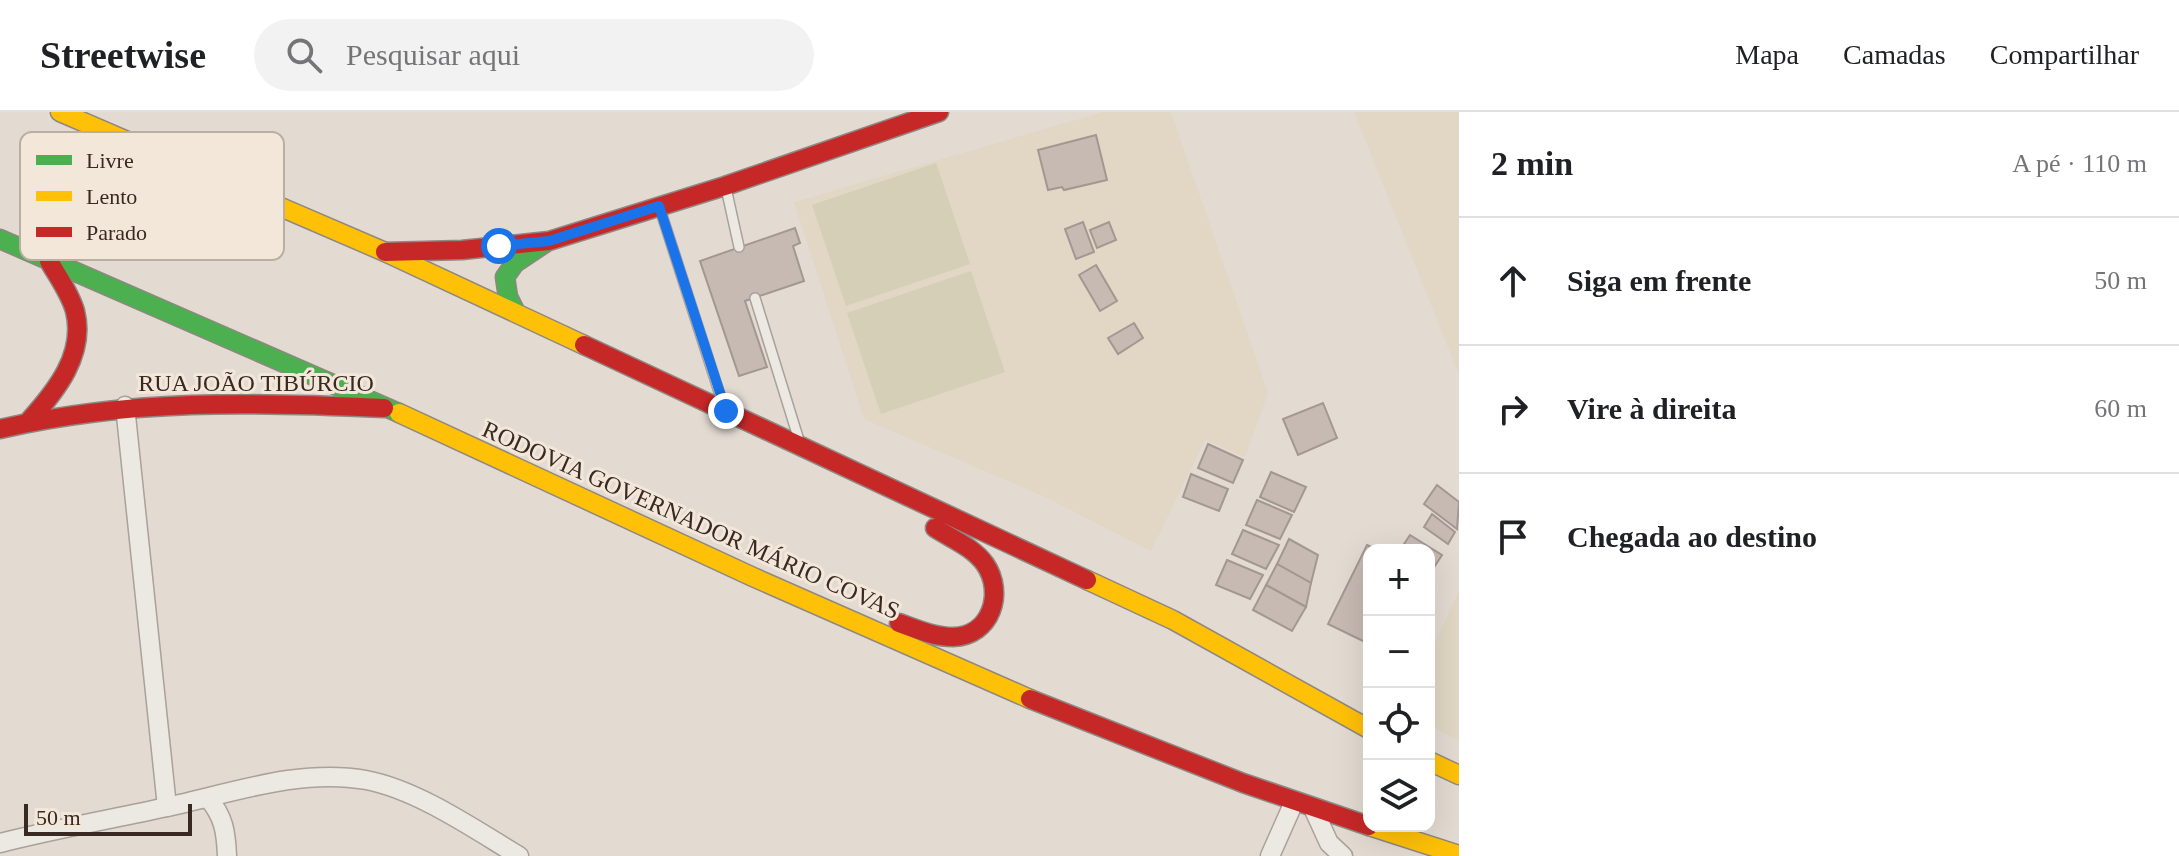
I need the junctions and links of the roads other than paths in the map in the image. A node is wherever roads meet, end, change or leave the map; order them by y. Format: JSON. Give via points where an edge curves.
{"nodes":[{"id":1,"x":60,"y":112,"type":"edge"},
{"id":2,"x":939,"y":112,"type":"edge"},
{"id":3,"x":106,"y":132,"type":"edge"},
{"id":4,"x":725,"y":186,"type":"junction"},
{"id":5,"x":659,"y":206,"type":"junction"},
{"id":6,"x":284,"y":208,"type":"edge"},
{"id":7,"x":0,"y":239,"type":"edge"},
{"id":8,"x":549,"y":241,"type":"junction"},
{"id":9,"x":739,"y":247,"type":"dead end"},
{"id":10,"x":20,"y":248,"type":"edge"},
{"id":11,"x":385,"y":252,"type":"junction"},
{"id":12,"x":49,"y":261,"type":"joint"},
{"id":13,"x":755,"y":298,"type":"dead end"},
{"id":14,"x":515,"y":311,"type":"junction"},
{"id":15,"x":125,"y":406,"type":"junction"},
{"id":16,"x":389,"y":408,"type":"junction"},
{"id":17,"x":726,"y":411,"type":"junction"},
{"id":18,"x":29,"y":421,"type":"junction"},
{"id":19,"x":0,"y":429,"type":"edge"},
{"id":20,"x":801,"y":448,"type":"junction"},
{"id":21,"x":827,"y":460,"type":"junction"},
{"id":22,"x":813,"y":603,"type":"junction"},
{"id":23,"x":1363,"y":726,"type":"edge"},
{"id":24,"x":1435,"y":764,"type":"edge"},
{"id":25,"x":1459,"y":775,"type":"edge"},
{"id":26,"x":208,"y":798,"type":"junction"},
{"id":27,"x":1294,"y":802,"type":"junction"},
{"id":28,"x":167,"y":807,"type":"junction"},
{"id":29,"x":1313,"y":808,"type":"junction"},
{"id":30,"x":1363,"y":824,"type":"edge"},
{"id":31,"x":1388,"y":832,"type":"edge"},
{"id":32,"x":0,"y":843,"type":"edge"},
{"id":33,"x":510,"y":853,"type":"edge"},
{"id":34,"x":1266,"y":855,"type":"edge"},
{"id":35,"x":1459,"y":855,"type":"edge"},
{"id":36,"x":227,"y":856,"type":"edge"},
{"id":37,"x":1343,"y":856,"type":"edge"}],
"edges":[{"from":1,"to":3,"type":"main road"},
{"from":2,"to":4,"type":"main road"},
{"from":4,"to":5,"type":"main road"},
{"from":4,"to":9,"type":"lane"},
{"from":5,"to":8,"type":"main road"},
{"from":5,"to":17,"type":"lane"},
{"from":6,"to":11,"type":"main road"},
{"from":7,"to":10,"type":"main road","name":"RODOVIA GOVERNADOR MÁRIO COVAS"},
{"from":8,"to":11,"type":"main road"},
{"from":8,"to":14,"type":"main road","via":[[506,273],[503,288]]},
{"from":11,"to":14,"type":"main road"},
{"from":12,"to":16,"type":"main road","name":"RODOVIA GOVERNADOR MÁRIO COVAS"},
{"from":12,"to":18,"type":"main road","via":[[75,312],[77,336],[62,382]]},
{"from":13,"to":20,"type":"lane"},
{"from":14,"to":17,"type":"main road"},
{"from":15,"to":16,"type":"main road","name":"RUA JOÃO TIBÚRCIO","via":[[286,403]]},
{"from":15,"to":18,"type":"main road","name":"RUA JOÃO TIBÚRCIO"},
{"from":15,"to":28,"type":"street"},
{"from":16,"to":22,"type":"main road","name":"RODOVIA GOVERNADOR MÁRIO COVAS"},
{"from":17,"to":20,"type":"main road"},
{"from":18,"to":19,"type":"main road","name":"RUA JOÃO TIBÚRCIO"},
{"from":20,"to":21,"type":"main road"},
{"from":21,"to":22,"type":"main road","via":[[977,555],[995,583],[997,598],[990,618],[977,631],[958,636]]},
{"from":21,"to":23,"type":"main road","via":[[1173,620]]},
{"from":22,"to":27,"type":"main road","name":"RODOVIA GOVERNADOR MÁRIO COVAS","via":[[1085,722]]},
{"from":24,"to":25,"type":"main road"},
{"from":26,"to":28,"type":"street"},
{"from":26,"to":33,"type":"street","via":[[281,781],[366,780],[415,797]]},
{"from":26,"to":36,"type":"street","via":[[225,826]]},
{"from":27,"to":29,"type":"main road","name":"RODOVIA GOVERNADOR MÁRIO COVAS"},
{"from":27,"to":34,"type":"street"},
{"from":28,"to":32,"type":"street"},
{"from":29,"to":30,"type":"main road","name":"RODOVIA GOVERNADOR MÁRIO COVAS"},
{"from":29,"to":37,"type":"street","via":[[1329,843]]},
{"from":31,"to":35,"type":"main road","name":"RODOVIA GOVERNADOR MÁRIO COVAS"}]}
